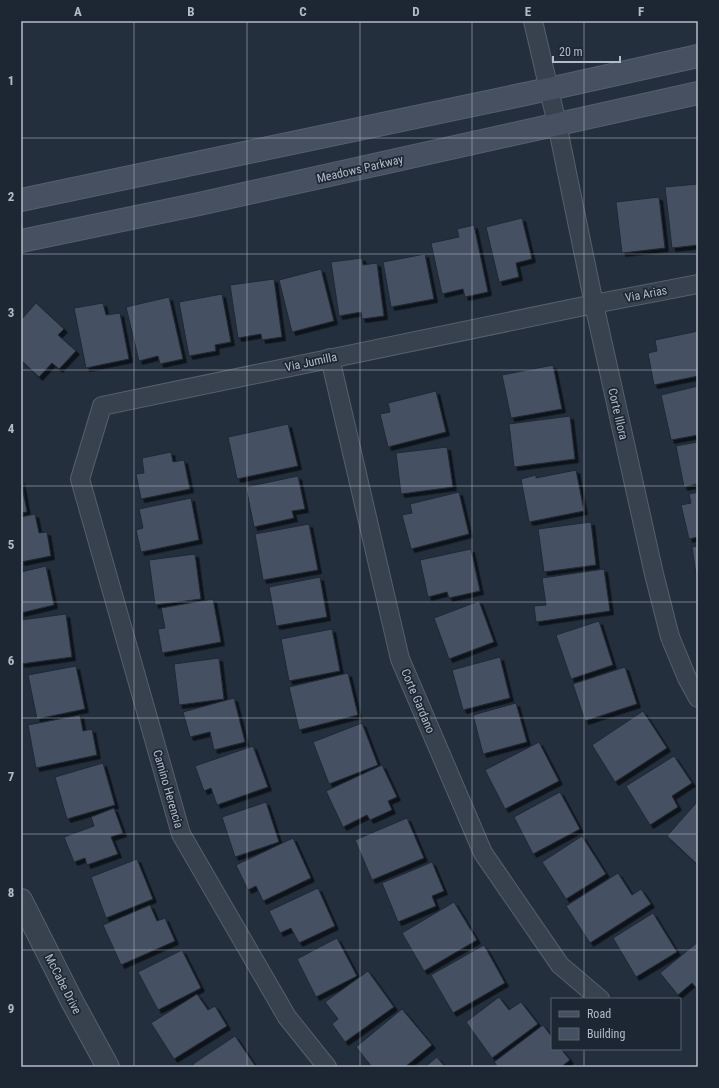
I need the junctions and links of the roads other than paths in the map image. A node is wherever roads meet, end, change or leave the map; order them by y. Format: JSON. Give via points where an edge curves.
{"nodes":[{"id":1,"x":533,"y":21,"type":"edge"},
{"id":2,"x":698,"y":56,"type":"edge"},
{"id":3,"x":549,"y":89,"type":"junction"},
{"id":4,"x":698,"y":93,"type":"edge"},
{"id":5,"x":557,"y":124,"type":"junction"},
{"id":6,"x":21,"y":200,"type":"edge"},
{"id":7,"x":21,"y":241,"type":"edge"},
{"id":8,"x":698,"y":284,"type":"edge"},
{"id":9,"x":594,"y":304,"type":"junction"},
{"id":10,"x":330,"y":358,"type":"junction"},
{"id":11,"x":80,"y":478,"type":"joint"},
{"id":12,"x":698,"y":698,"type":"edge"},
{"id":13,"x":21,"y":900,"type":"edge"},
{"id":14,"x":599,"y":998,"type":"edge"},
{"id":15,"x":108,"y":1067,"type":"edge"},
{"id":16,"x":327,"y":1067,"type":"edge"}],
"edges":[{"from":1,"to":3,"type":"street","name":"Corte Illora"},
{"from":2,"to":3,"type":"main road"},
{"from":3,"to":5,"type":"street","name":"Corte Illora"},
{"from":3,"to":6,"type":"main road"},
{"from":4,"to":5,"type":"main road","name":"Meadows Parkway"},
{"from":5,"to":7,"type":"main road","name":"Meadows Parkway"},
{"from":5,"to":9,"type":"street","name":"Corte Illora"},
{"from":8,"to":9,"type":"street","name":"Via Arias"},
{"from":9,"to":10,"type":"street","name":"Via Jumilla"},
{"from":9,"to":12,"type":"street","name":"Corte Illora","via":[[670,637]]},
{"from":10,"to":11,"type":"street","name":"Via Jumilla","via":[[102,406]]},
{"from":10,"to":14,"type":"street","name":"Corte Gardano","via":[[400,659],[484,853],[560,965]]},
{"from":11,"to":16,"type":"street","name":"Camino Herencia","via":[[180,834],[287,1017]]},
{"from":13,"to":15,"type":"street","name":"McCabe Drive","via":[[72,1003]]}]}
